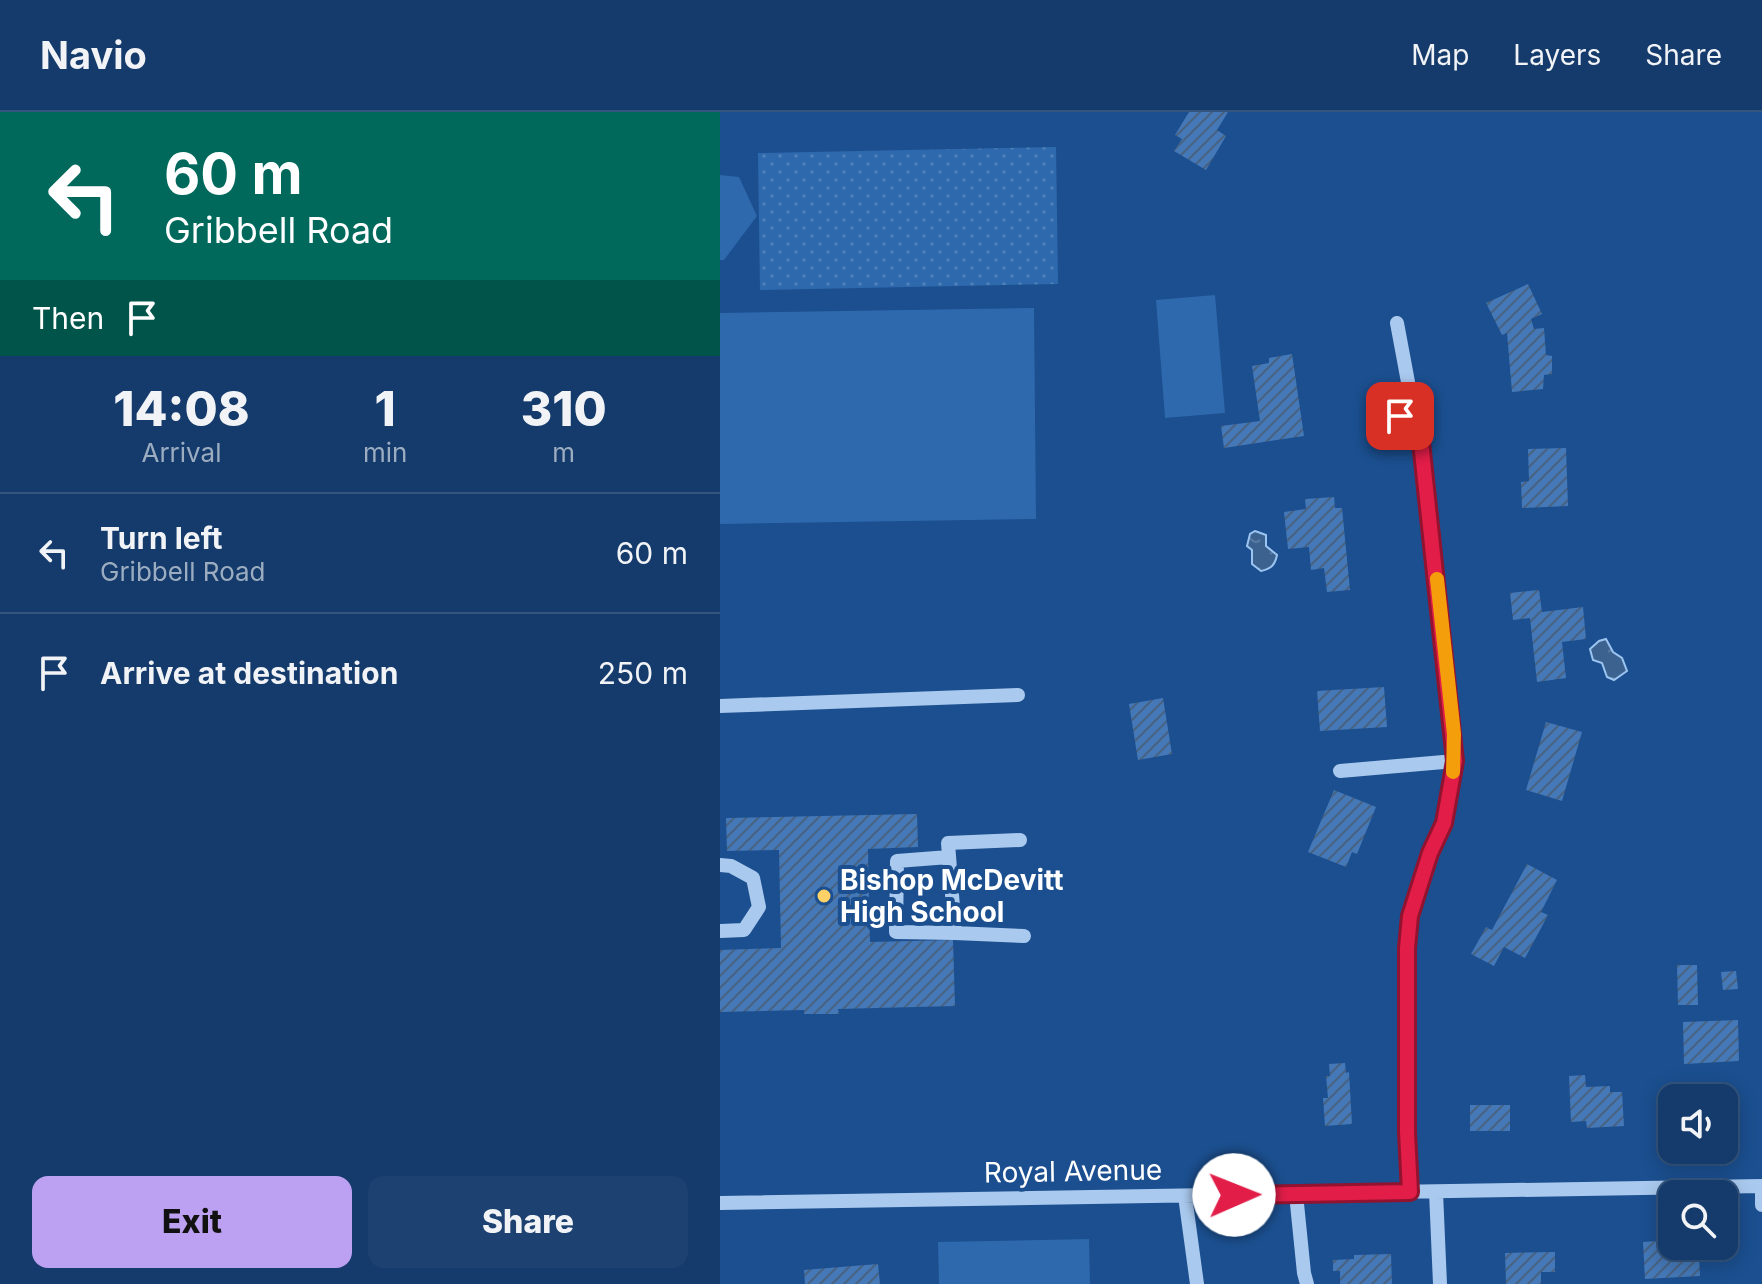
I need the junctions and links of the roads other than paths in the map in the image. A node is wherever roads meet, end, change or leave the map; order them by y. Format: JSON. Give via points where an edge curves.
{"nodes":[{"id":1,"x":1397,"y":323,"type":"dead end"},
{"id":2,"x":1018,"y":695,"type":"dead end"},
{"id":3,"x":720,"y":706,"type":"edge"},
{"id":4,"x":1455,"y":761,"type":"junction"},
{"id":5,"x":1340,"y":771,"type":"dead end"},
{"id":6,"x":1020,"y":840,"type":"dead end"},
{"id":7,"x":949,"y":857,"type":"junction"},
{"id":8,"x":720,"y":865,"type":"edge"},
{"id":9,"x":720,"y":931,"type":"edge"},
{"id":10,"x":955,"y":933,"type":"junction"},
{"id":11,"x":1024,"y":936,"type":"dead end"},
{"id":12,"x":1762,"y":1186,"type":"edge"},
{"id":13,"x":1410,"y":1192,"type":"junction"},
{"id":14,"x":1436,"y":1192,"type":"junction"},
{"id":15,"x":1296,"y":1194,"type":"junction"},
{"id":16,"x":1185,"y":1196,"type":"junction"},
{"id":17,"x":720,"y":1203,"type":"edge"},
{"id":18,"x":1762,"y":1205,"type":"edge"},
{"id":19,"x":1197,"y":1284,"type":"edge"},
{"id":20,"x":1307,"y":1284,"type":"edge"},
{"id":21,"x":1440,"y":1284,"type":"edge"}],
"edges":[{"from":1,"to":4,"type":"street","via":[[1408,382],[1400,416],[1421,442]]},
{"from":2,"to":3,"type":"street"},
{"from":4,"to":5,"type":"street"},
{"from":4,"to":13,"type":"street","via":[[1444,823],[1410,916]]},
{"from":6,"to":7,"type":"street","via":[[948,843]]},
{"from":7,"to":10,"type":"street"},
{"from":7,"to":10,"type":"street","via":[[897,861],[896,932]]},
{"from":8,"to":9,"type":"street","via":[[753,878],[759,907],[744,930]]},
{"from":10,"to":11,"type":"street"},
{"from":12,"to":14,"type":"street","name":"Royal Avenue"},
{"from":12,"to":18,"type":"street"},
{"from":13,"to":14,"type":"street","name":"Royal Avenue"},
{"from":13,"to":15,"type":"street","name":"Royal Avenue"},
{"from":14,"to":21,"type":"street"},
{"from":15,"to":16,"type":"street","name":"Royal Avenue"},
{"from":15,"to":20,"type":"street"},
{"from":16,"to":17,"type":"street","name":"Royal Avenue"},
{"from":16,"to":19,"type":"street"}]}
